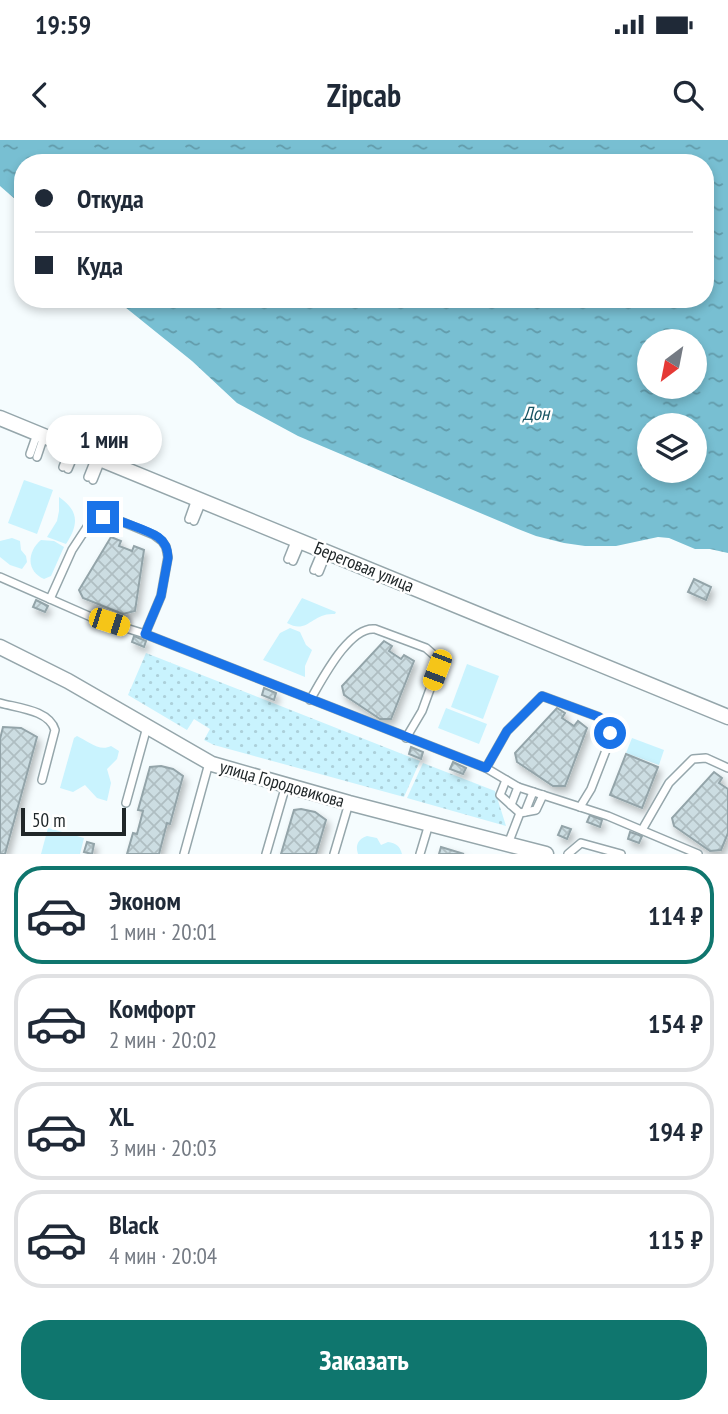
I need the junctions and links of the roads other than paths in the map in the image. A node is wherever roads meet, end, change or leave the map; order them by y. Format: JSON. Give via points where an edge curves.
{"nodes":[{"id":1,"x":0,"y":418,"type":"edge"},
{"id":2,"x":41,"y":435,"type":"junction"},
{"id":3,"x":74,"y":448,"type":"junction"},
{"id":4,"x":33,"y":456,"type":"dead end"},
{"id":5,"x":99,"y":459,"type":"junction"},
{"id":6,"x":66,"y":468,"type":"dead end"},
{"id":7,"x":90,"y":478,"type":"dead end"},
{"id":8,"x":199,"y":500,"type":"junction"},
{"id":9,"x":191,"y":520,"type":"dead end"},
{"id":10,"x":298,"y":540,"type":"junction"},
{"id":11,"x":325,"y":551,"type":"junction"},
{"id":12,"x":290,"y":560,"type":"dead end"},
{"id":13,"x":317,"y":571,"type":"dead end"},
{"id":14,"x":0,"y":578,"type":"edge"},
{"id":15,"x":50,"y":599,"type":"junction"},
{"id":16,"x":145,"y":634,"type":"junction"},
{"id":17,"x":0,"y":647,"type":"edge"},
{"id":18,"x":310,"y":700,"type":"junction"},
{"id":19,"x":0,"y":703,"type":"edge"},
{"id":20,"x":728,"y":717,"type":"edge"},
{"id":21,"x":147,"y":726,"type":"junction"},
{"id":22,"x":406,"y":738,"type":"junction"},
{"id":23,"x":209,"y":763,"type":"junction"},
{"id":24,"x":486,"y":768,"type":"junction"},
{"id":25,"x":728,"y":768,"type":"edge"},
{"id":26,"x":42,"y":779,"type":"dead end"},
{"id":27,"x":506,"y":780,"type":"junction"},
{"id":28,"x":286,"y":785,"type":"junction"},
{"id":29,"x":518,"y":787,"type":"junction"},
{"id":30,"x":533,"y":792,"type":"junction"},
{"id":31,"x":543,"y":795,"type":"junction"},
{"id":32,"x":126,"y":803,"type":"dead end"},
{"id":33,"x":349,"y":803,"type":"junction"},
{"id":34,"x":511,"y":805,"type":"junction"},
{"id":35,"x":580,"y":807,"type":"junction"},
{"id":36,"x":523,"y":812,"type":"junction"},
{"id":37,"x":429,"y":824,"type":"junction"},
{"id":38,"x":642,"y":830,"type":"junction"},
{"id":39,"x":511,"y":848,"type":"edge"},
{"id":40,"x":184,"y":854,"type":"edge"},
{"id":41,"x":266,"y":854,"type":"edge"},
{"id":42,"x":334,"y":854,"type":"edge"},
{"id":43,"x":420,"y":854,"type":"edge"},
{"id":44,"x":546,"y":854,"type":"edge"},
{"id":45,"x":568,"y":854,"type":"edge"},
{"id":46,"x":621,"y":854,"type":"edge"},
{"id":47,"x":698,"y":854,"type":"edge"}],
"edges":[{"from":1,"to":2,"type":"street","name":"Береговая улица"},
{"from":2,"to":3,"type":"street","name":"Береговая улица"},
{"from":2,"to":4,"type":"lane"},
{"from":3,"to":5,"type":"street","name":"Береговая улица"},
{"from":3,"to":6,"type":"lane"},
{"from":5,"to":7,"type":"lane"},
{"from":5,"to":8,"type":"street","name":"Береговая улица"},
{"from":8,"to":9,"type":"lane"},
{"from":8,"to":10,"type":"street","name":"Береговая улица"},
{"from":10,"to":11,"type":"street","name":"Береговая улица"},
{"from":10,"to":12,"type":"lane"},
{"from":11,"to":13,"type":"lane"},
{"from":11,"to":20,"type":"street","name":"Береговая улица"},
{"from":14,"to":15,"type":"lane"},
{"from":15,"to":16,"type":"lane"},
{"from":15,"to":16,"type":"lane","via":[[72,550],[91,522],[113,518],[158,537],[168,552],[161,596]]},
{"from":16,"to":18,"type":"lane"},
{"from":17,"to":21,"type":"street","name":"улица Городовикова"},
{"from":18,"to":22,"type":"lane"},
{"from":18,"to":22,"type":"lane","via":[[336,657],[368,629],[426,648],[438,667]]},
{"from":19,"to":26,"type":"lane","via":[[42,714],[55,727]]},
{"from":21,"to":23,"type":"street","name":"улица Городовикова"},
{"from":21,"to":32,"type":"lane"},
{"from":22,"to":24,"type":"lane"},
{"from":23,"to":28,"type":"street","name":"улица Городовикова"},
{"from":23,"to":40,"type":"lane"},
{"from":24,"to":27,"type":"lane"},
{"from":24,"to":35,"type":"lane","via":[[507,731],[542,696],[599,717],[606,723],[610,740],[592,789]]},
{"from":25,"to":38,"type":"lane","via":[[706,758],[693,760],[669,783]]},
{"from":27,"to":29,"type":"lane"},
{"from":27,"to":34,"type":"lane","via":[[500,795]]},
{"from":28,"to":33,"type":"street","name":"улица Городовикова"},
{"from":28,"to":41,"type":"lane"},
{"from":29,"to":30,"type":"lane"},
{"from":29,"to":34,"type":"lane"},
{"from":30,"to":31,"type":"lane"},
{"from":30,"to":36,"type":"lane"},
{"from":31,"to":35,"type":"lane"},
{"from":31,"to":36,"type":"lane","via":[[536,810]]},
{"from":33,"to":37,"type":"street","name":"улица Городовикова"},
{"from":33,"to":42,"type":"lane"},
{"from":34,"to":36,"type":"lane"},
{"from":35,"to":38,"type":"lane"},
{"from":36,"to":39,"type":"lane"},
{"from":37,"to":39,"type":"street","name":"улица Городовикова"},
{"from":37,"to":43,"type":"lane"},
{"from":38,"to":47,"type":"lane"},
{"from":39,"to":44,"type":"street","name":"улица Городовикова"},
{"from":45,"to":46,"type":"lane","via":[[581,843]]}]}
